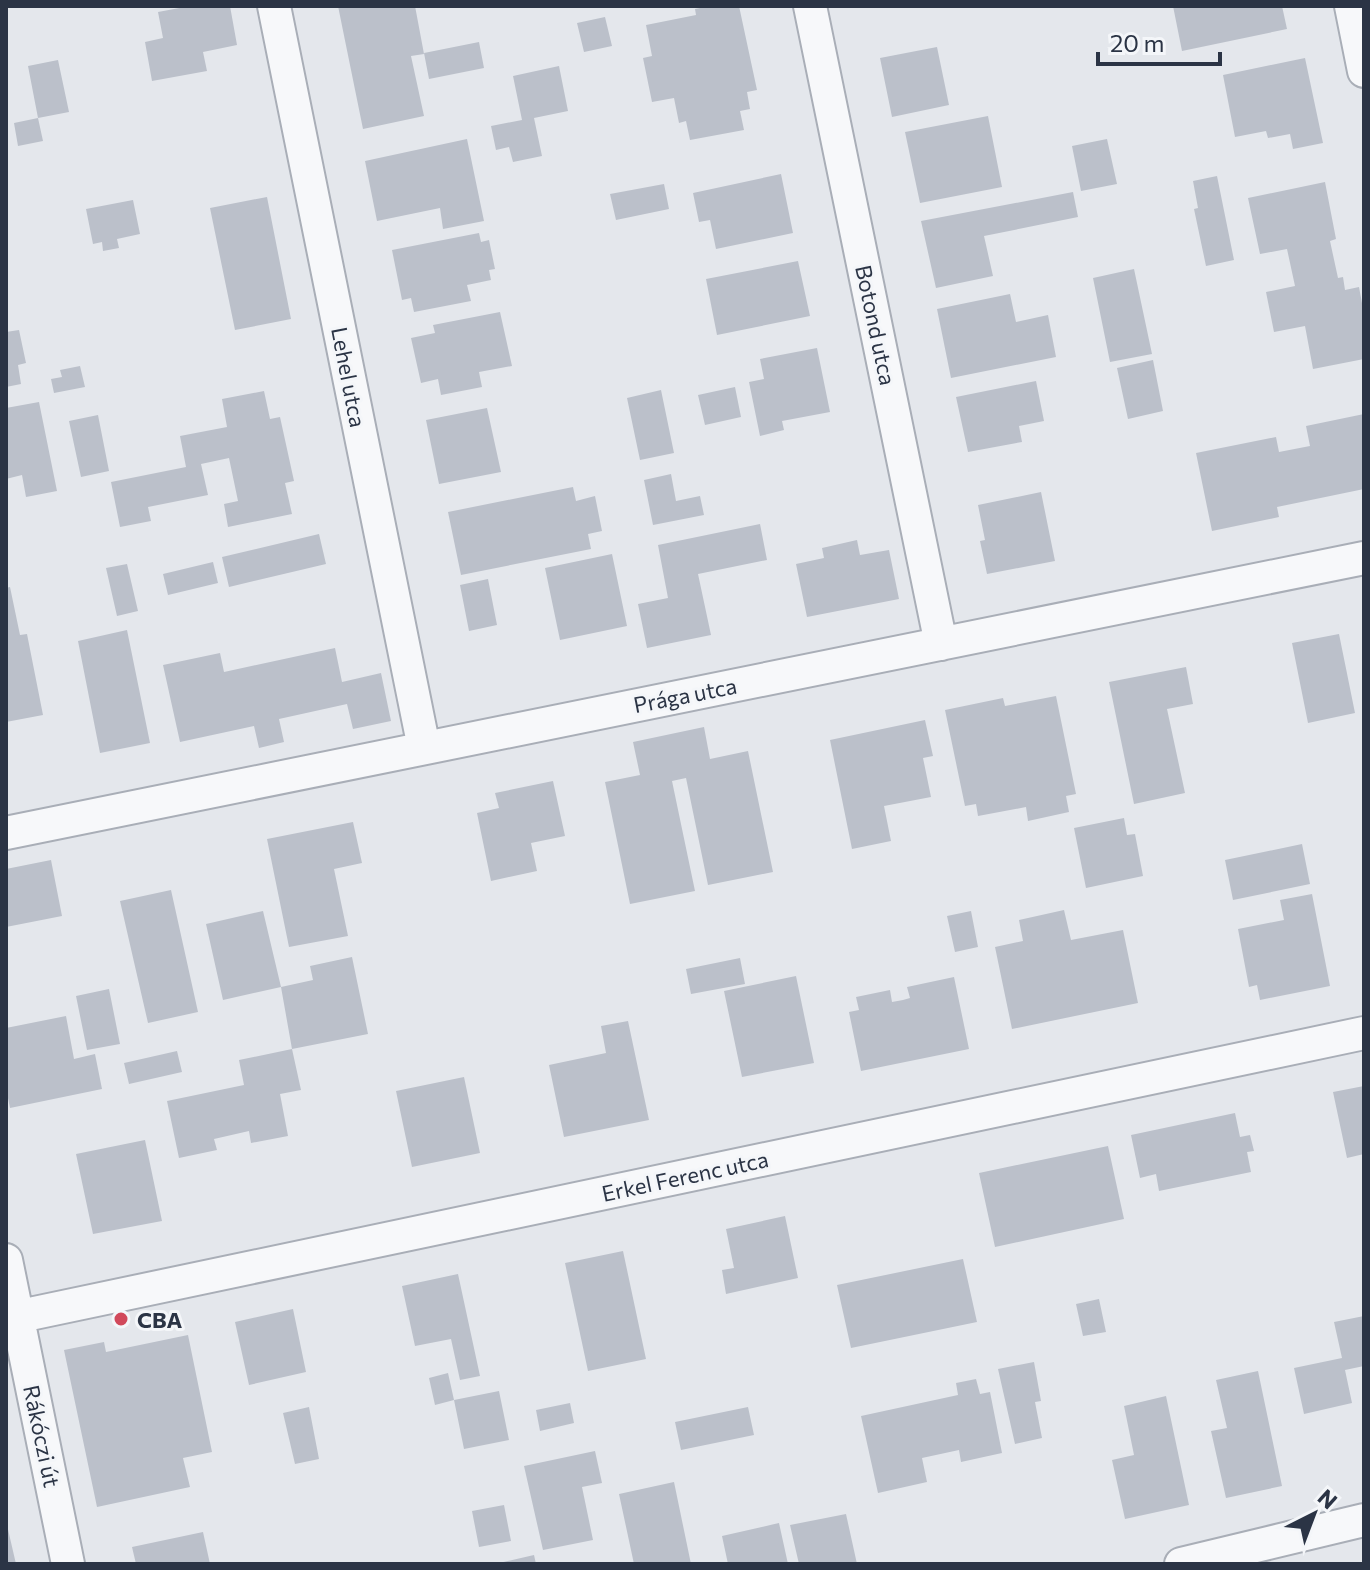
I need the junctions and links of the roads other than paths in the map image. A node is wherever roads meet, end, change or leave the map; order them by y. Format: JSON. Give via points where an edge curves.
{"nodes":[{"id":1,"x":274,"y":6,"type":"edge"},
{"id":2,"x":810,"y":6,"type":"edge"},
{"id":3,"x":1351,"y":6,"type":"edge"},
{"id":4,"x":1364,"y":71,"type":"edge"},
{"id":5,"x":1364,"y":558,"type":"edge"},
{"id":6,"x":941,"y":644,"type":"junction"},
{"id":7,"x":424,"y":748,"type":"junction"},
{"id":8,"x":6,"y":833,"type":"edge"},
{"id":9,"x":1364,"y":1033,"type":"edge"},
{"id":10,"x":6,"y":1260,"type":"edge"},
{"id":11,"x":12,"y":1318,"type":"edge"},
{"id":12,"x":1364,"y":1520,"type":"edge"},
{"id":13,"x":68,"y":1564,"type":"edge"},
{"id":14,"x":1181,"y":1564,"type":"edge"}],
"edges":[{"from":1,"to":7,"type":"street","name":"Lehel utca"},
{"from":2,"to":6,"type":"street","name":"Botond utca"},
{"from":3,"to":4,"type":"street"},
{"from":5,"to":6,"type":"street","name":"Prága utca"},
{"from":6,"to":7,"type":"street","name":"Prága utca"},
{"from":7,"to":8,"type":"street","name":"Prága utca"},
{"from":9,"to":11,"type":"street","name":"Erkel Ferenc utca"},
{"from":10,"to":11,"type":"street","name":"Rákóczi út"},
{"from":11,"to":13,"type":"street","name":"Rákóczi út"},
{"from":12,"to":14,"type":"street"}]}
